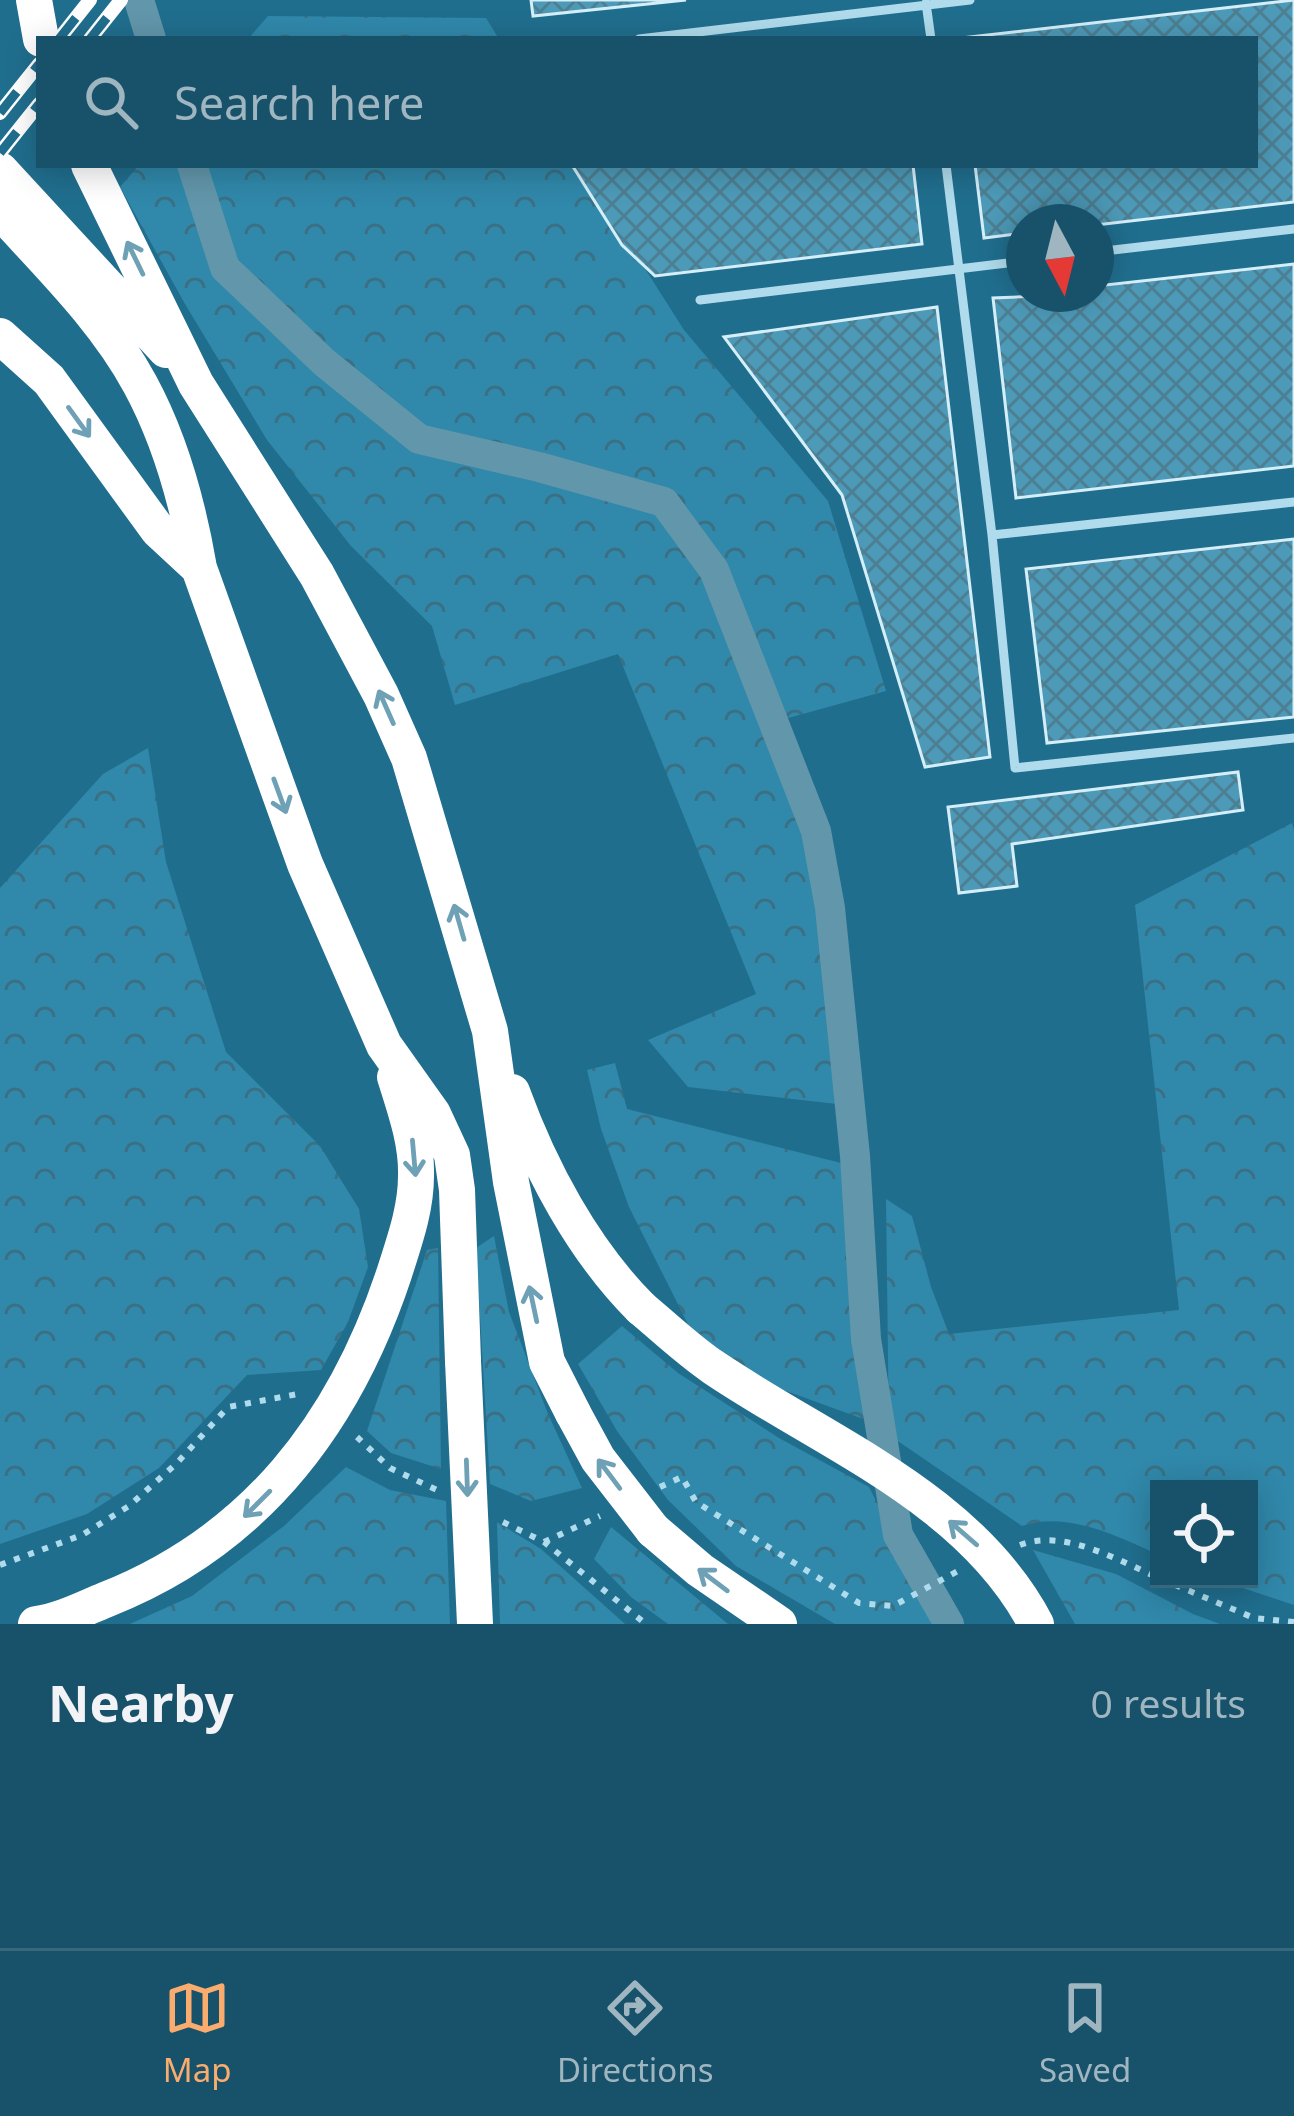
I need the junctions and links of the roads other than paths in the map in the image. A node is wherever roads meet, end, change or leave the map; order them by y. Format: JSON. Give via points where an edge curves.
{"nodes":[{"id":1,"x":34,"y":0,"type":"edge"},
{"id":2,"x":970,"y":0,"type":"edge"},
{"id":3,"x":926,"y":3,"type":"edge"},
{"id":4,"x":40,"y":36,"type":"edge"},
{"id":5,"x":663,"y":36,"type":"edge"},
{"id":6,"x":931,"y":36,"type":"edge"},
{"id":7,"x":90,"y":168,"type":"edge"},
{"id":8,"x":946,"y":168,"type":"edge"},
{"id":9,"x":0,"y":170,"type":"edge"},
{"id":10,"x":0,"y":212,"type":"edge"},
{"id":11,"x":1294,"y":230,"type":"edge"},
{"id":12,"x":1114,"y":251,"type":"edge"},
{"id":13,"x":1006,"y":263,"type":"edge"},
{"id":14,"x":959,"y":268,"type":"junction"},
{"id":15,"x":700,"y":300,"type":"dead end"},
{"id":16,"x":0,"y":336,"type":"edge"},
{"id":17,"x":196,"y":384,"type":"junction"},
{"id":18,"x":1294,"y":502,"type":"edge"},
{"id":19,"x":992,"y":535,"type":"junction"},
{"id":20,"x":199,"y":568,"type":"junction"},
{"id":21,"x":1294,"y":738,"type":"edge"},
{"id":22,"x":490,"y":1031,"type":"junction"},
{"id":23,"x":384,"y":1045,"type":"junction"},
{"id":24,"x":36,"y":1624,"type":"edge"},
{"id":25,"x":475,"y":1624,"type":"edge"},
{"id":26,"x":779,"y":1624,"type":"edge"},
{"id":27,"x":1036,"y":1624,"type":"edge"}],
"edges":[{"from":1,"to":4,"type":"highway"},
{"from":2,"to":3,"type":"lane"},
{"from":3,"to":5,"type":"lane"},
{"from":3,"to":6,"type":"lane"},
{"from":17,"to":7,"type":"highway","one_way":true},
{"from":8,"to":14,"type":"lane"},
{"from":9,"to":17,"type":"highway"},
{"from":10,"to":20,"type":"highway","via":[[140,382],[185,495]]},
{"from":11,"to":12,"type":"lane"},
{"from":13,"to":14,"type":"lane"},
{"from":14,"to":15,"type":"lane"},
{"from":14,"to":19,"type":"lane"},
{"from":16,"to":20,"type":"highway","one_way":true,"via":[[49,380],[158,530]]},
{"from":22,"to":17,"type":"highway","one_way":true,"via":[[429,816],[381,694],[317,575]]},
{"from":18,"to":19,"type":"lane"},
{"from":19,"to":21,"type":"lane","via":[[1015,768]]},
{"from":20,"to":23,"type":"highway","one_way":true,"via":[[304,864]]},
{"from":26,"to":22,"type":"highway","one_way":true,"bridge":true,"via":[[700,1570],[598,1459],[547,1361]]},
{"from":27,"to":22,"type":"highway","one_way":true,"bridge":true,"via":[[977,1544],[905,1483],[710,1365],[613,1280],[522,1120]]},
{"from":23,"to":24,"type":"highway","one_way":true,"via":[[412,1135],[412,1216],[377,1325],[333,1406],[252,1512],[154,1581]]},
{"from":23,"to":25,"type":"highway","one_way":true,"bridge":true,"via":[[433,1114],[458,1190]]}]}
